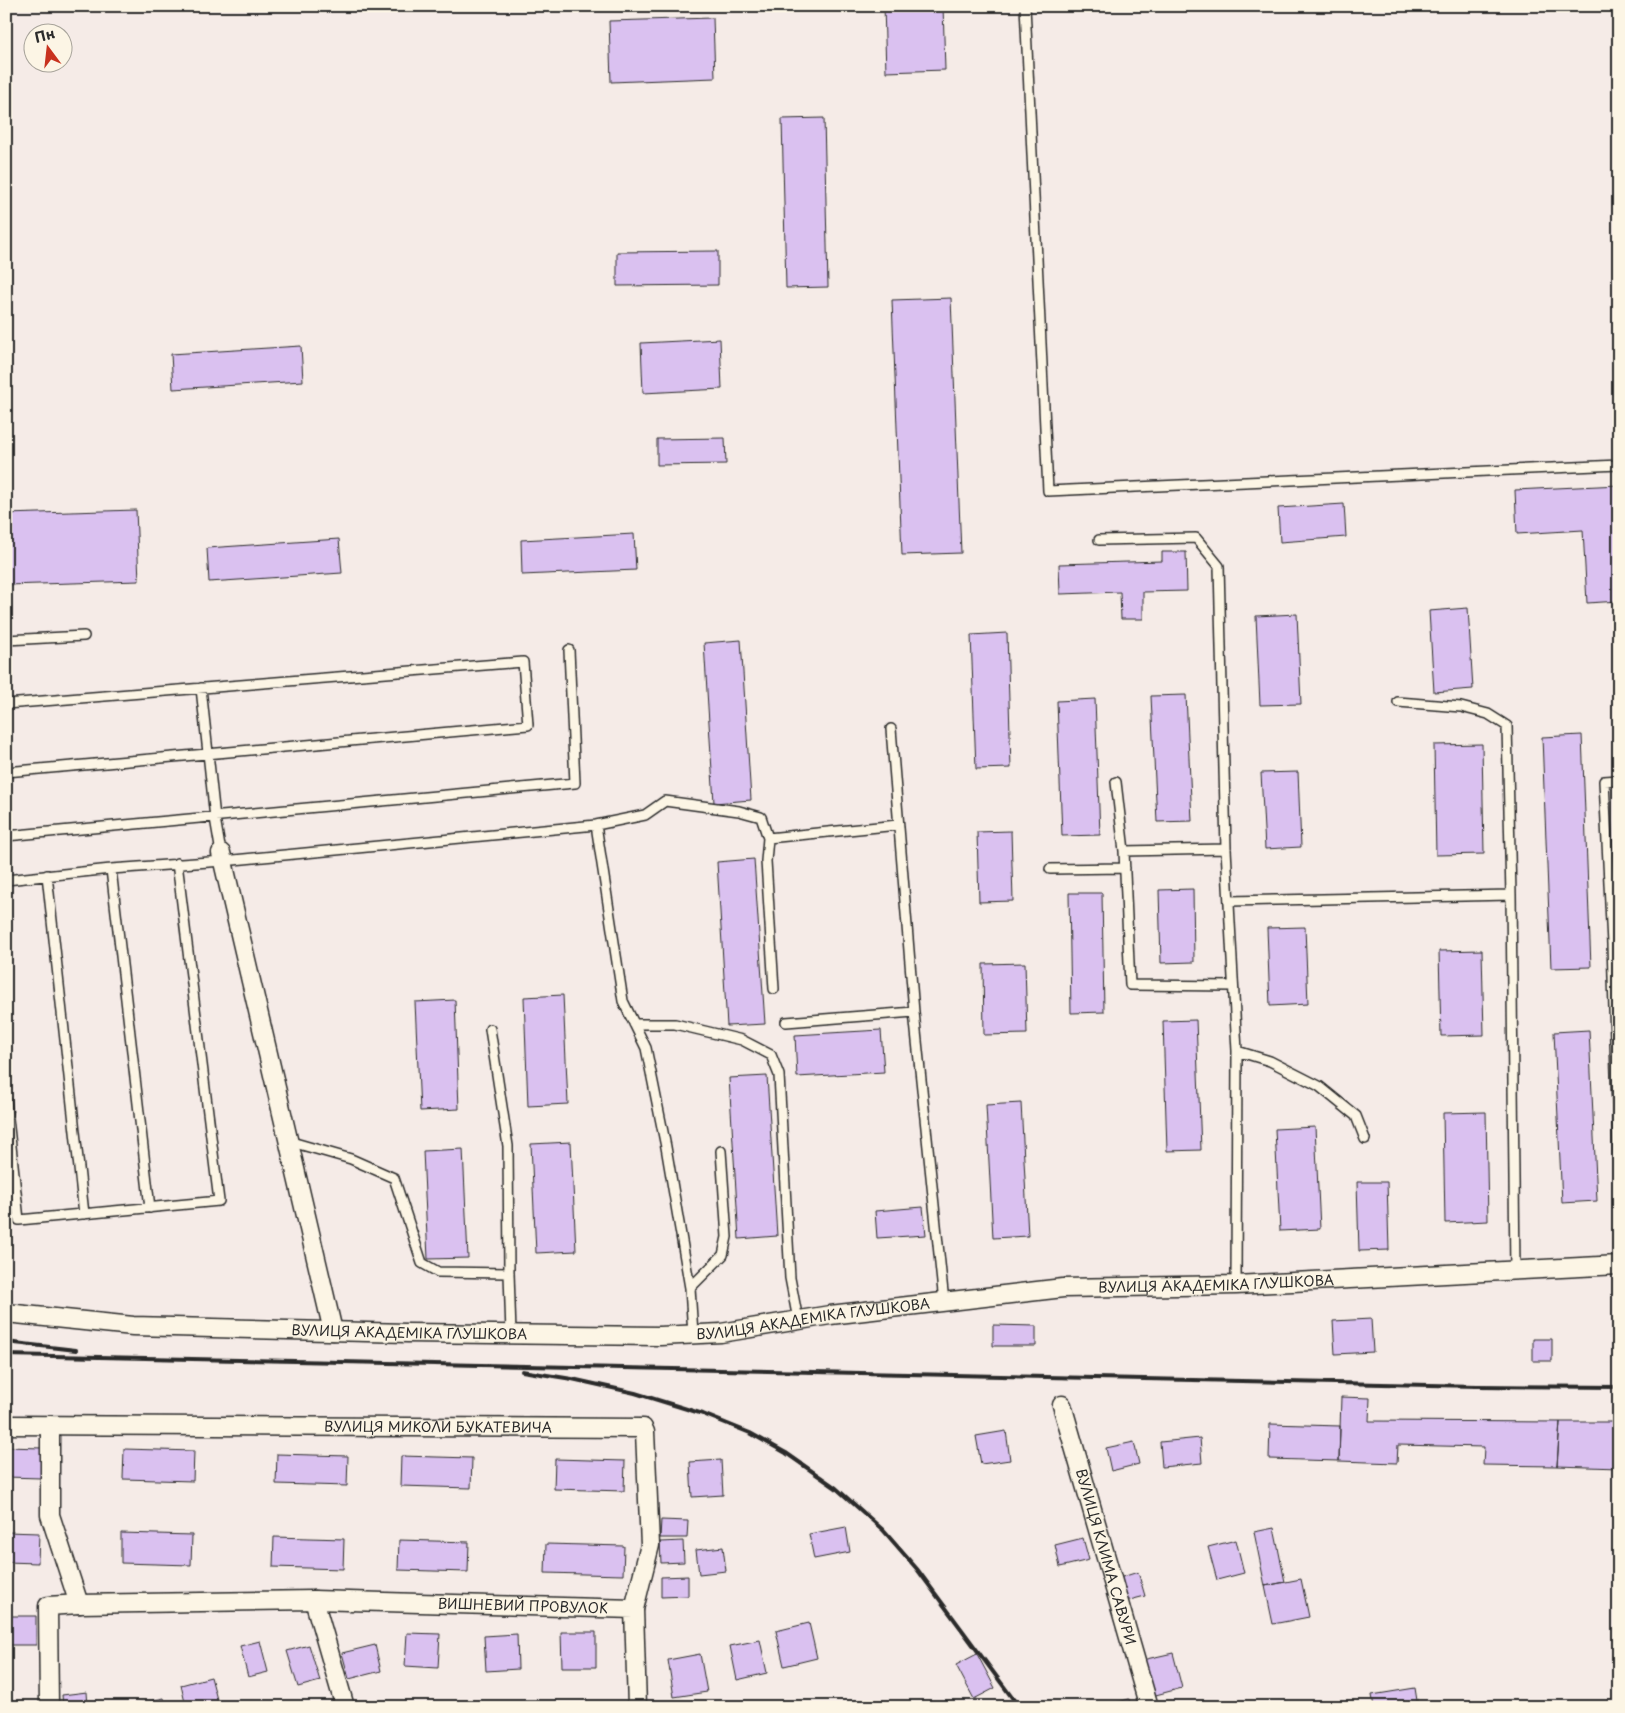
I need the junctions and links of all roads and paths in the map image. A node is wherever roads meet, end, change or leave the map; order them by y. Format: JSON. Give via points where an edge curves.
{"nodes":[{"id":1,"x":1025,"y":6,"type":"edge"},
{"id":2,"x":1619,"y":465,"type":"edge"},
{"id":3,"x":1099,"y":540,"type":"dead end"},
{"id":4,"x":84,"y":636,"type":"dead end"},
{"id":5,"x":6,"y":640,"type":"edge"},
{"id":6,"x":569,"y":650,"type":"dead end"},
{"id":7,"x":201,"y":688,"type":"junction"},
{"id":8,"x":1398,"y":702,"type":"dead end"},
{"id":9,"x":6,"y":704,"type":"edge"},
{"id":10,"x":891,"y":729,"type":"dead end"},
{"id":11,"x":208,"y":754,"type":"junction"},
{"id":12,"x":6,"y":772,"type":"edge"},
{"id":13,"x":1619,"y":780,"type":"edge"},
{"id":14,"x":1116,"y":782,"type":"dead end"},
{"id":15,"x":215,"y":818,"type":"junction"},
{"id":16,"x":596,"y":825,"type":"junction"},
{"id":17,"x":898,"y":825,"type":"junction"},
{"id":18,"x":6,"y":836,"type":"edge"},
{"id":19,"x":768,"y":838,"type":"junction"},
{"id":20,"x":1226,"y":849,"type":"junction"},
{"id":21,"x":1124,"y":851,"type":"junction"},
{"id":22,"x":222,"y":857,"type":"junction"},
{"id":23,"x":177,"y":863,"type":"junction"},
{"id":24,"x":1125,"y":868,"type":"junction"},
{"id":25,"x":111,"y":869,"type":"junction"},
{"id":26,"x":1050,"y":869,"type":"dead end"},
{"id":27,"x":47,"y":876,"type":"junction"},
{"id":28,"x":6,"y":880,"type":"edge"},
{"id":29,"x":1511,"y":895,"type":"junction"},
{"id":30,"x":1229,"y":901,"type":"junction"},
{"id":31,"x":1615,"y":944,"type":"edge"},
{"id":32,"x":1233,"y":986,"type":"junction"},
{"id":33,"x":774,"y":989,"type":"dead end"},
{"id":34,"x":914,"y":1012,"type":"junction"},
{"id":35,"x":786,"y":1022,"type":"dead end"},
{"id":36,"x":634,"y":1024,"type":"junction"},
{"id":37,"x":490,"y":1029,"type":"dead end"},
{"id":38,"x":1238,"y":1052,"type":"junction"},
{"id":39,"x":6,"y":1100,"type":"edge"},
{"id":40,"x":1366,"y":1139,"type":"dead end"},
{"id":41,"x":288,"y":1141,"type":"junction"},
{"id":42,"x":1618,"y":1141,"type":"edge"},
{"id":43,"x":721,"y":1151,"type":"dead end"},
{"id":44,"x":1619,"y":1171,"type":"edge"},
{"id":45,"x":150,"y":1208,"type":"junction"},
{"id":46,"x":84,"y":1214,"type":"junction"},
{"id":47,"x":1619,"y":1265,"type":"edge"},
{"id":48,"x":1515,"y":1271,"type":"junction"},
{"id":49,"x":509,"y":1273,"type":"junction"},
{"id":50,"x":1236,"y":1285,"type":"junction"},
{"id":51,"x":690,"y":1288,"type":"junction"},
{"id":52,"x":944,"y":1302,"type":"junction"},
{"id":53,"x":6,"y":1313,"type":"edge"},
{"id":54,"x":798,"y":1320,"type":"junction"},
{"id":55,"x":333,"y":1331,"type":"junction"},
{"id":56,"x":511,"y":1334,"type":"junction"},
{"id":57,"x":693,"y":1334,"type":"junction"},
{"id":58,"x":1062,"y":1405,"type":"dead end"},
{"id":59,"x":6,"y":1425,"type":"edge"},
{"id":60,"x":50,"y":1425,"type":"junction"},
{"id":61,"x":314,"y":1600,"type":"junction"},
{"id":62,"x":79,"y":1604,"type":"junction"},
{"id":63,"x":634,"y":1609,"type":"junction"},
{"id":64,"x":49,"y":1707,"type":"edge"},
{"id":65,"x":345,"y":1707,"type":"edge"},
{"id":66,"x":637,"y":1707,"type":"edge"},
{"id":67,"x":1149,"y":1707,"type":"edge"}],
"edges":[{"from":1,"to":2,"type":"lane","via":[[1048,491]]},
{"from":3,"to":20,"type":"lane","via":[[1196,538],[1218,566]]},
{"from":4,"to":5,"type":"lane"},
{"from":6,"to":15,"type":"lane","via":[[575,783]]},
{"from":7,"to":9,"type":"lane"},
{"from":7,"to":11,"type":"lane"},
{"from":7,"to":11,"type":"lane","via":[[523,662],[528,725]]},
{"from":8,"to":29,"type":"lane","via":[[1461,707],[1488,714],[1507,726]]},
{"from":10,"to":17,"type":"lane"},
{"from":11,"to":12,"type":"lane"},
{"from":11,"to":15,"type":"lane"},
{"from":13,"to":31,"type":"lane","via":[[1604,781]]},
{"from":14,"to":21,"type":"lane"},
{"from":15,"to":18,"type":"lane"},
{"from":15,"to":22,"type":"lane"},
{"from":16,"to":19,"type":"lane","via":[[645,815],[665,801],[761,817]]},
{"from":16,"to":22,"type":"lane"},
{"from":16,"to":36,"type":"lane","via":[[623,1002]]},
{"from":17,"to":19,"type":"lane"},
{"from":17,"to":34,"type":"lane"},
{"from":19,"to":33,"type":"lane","via":[[766,861]]},
{"from":20,"to":21,"type":"lane"},
{"from":20,"to":30,"type":"lane"},
{"from":21,"to":24,"type":"lane"},
{"from":22,"to":23,"type":"lane"},
{"from":22,"to":41,"type":"street"},
{"from":23,"to":25,"type":"lane"},
{"from":23,"to":45,"type":"lane","via":[[219,1200]]},
{"from":24,"to":26,"type":"lane"},
{"from":24,"to":32,"type":"lane","via":[[1130,985]]},
{"from":25,"to":27,"type":"lane"},
{"from":25,"to":45,"type":"lane"},
{"from":27,"to":28,"type":"lane"},
{"from":27,"to":46,"type":"lane"},
{"from":29,"to":30,"type":"lane"},
{"from":29,"to":48,"type":"lane"},
{"from":30,"to":32,"type":"lane"},
{"from":31,"to":42,"type":"lane"},
{"from":32,"to":38,"type":"lane"},
{"from":34,"to":35,"type":"lane"},
{"from":34,"to":52,"type":"lane"},
{"from":36,"to":51,"type":"lane","via":[[646,1048]]},
{"from":36,"to":54,"type":"lane","via":[[676,1024],[742,1040],[771,1055],[779,1075],[790,1278]]},
{"from":37,"to":49,"type":"lane","via":[[508,1146]]},
{"from":38,"to":40,"type":"lane","via":[[1270,1061],[1319,1086],[1356,1116]]},
{"from":38,"to":50,"type":"lane"},
{"from":39,"to":46,"type":"lane","via":[[19,1220]]},
{"from":41,"to":49,"type":"lane","via":[[351,1159],[394,1178],[422,1263],[438,1272]]},
{"from":41,"to":55,"type":"street"},
{"from":42,"to":44,"type":"lane"},
{"from":43,"to":51,"type":"lane","via":[[727,1237],[723,1255]]},
{"from":45,"to":46,"type":"lane"},
{"from":47,"to":48,"type":"street","name":"ВУЛИЦЯ АКАДЕМІКА ГЛУШКОВА"},
{"from":48,"to":50,"type":"street","name":"ВУЛИЦЯ АКАДЕМІКА ГЛУШКОВА"},
{"from":49,"to":56,"type":"lane"},
{"from":50,"to":52,"type":"street","name":"ВУЛИЦЯ АКАДЕМІКА ГЛУШКОВА","via":[[1063,1288]]},
{"from":51,"to":57,"type":"lane"},
{"from":52,"to":54,"type":"street","name":"ВУЛИЦЯ АКАДЕМІКА ГЛУШКОВА"},
{"from":53,"to":55,"type":"street","name":"ВУЛИЦЯ АКАДЕМІКА ГЛУШКОВА","via":[[134,1326]]},
{"from":54,"to":57,"type":"street","name":"ВУЛИЦЯ АКАДЕМІКА ГЛУШКОВА","via":[[721,1333]]},
{"from":55,"to":56,"type":"street","name":"ВУЛИЦЯ АКАДЕМІКА ГЛУШКОВА"},
{"from":56,"to":57,"type":"street","name":"ВУЛИЦЯ АКАДЕМІКА ГЛУШКОВА"},
{"from":58,"to":67,"type":"street","name":"ВУЛИЦЯ КЛИМА САВУРИ"},
{"from":59,"to":60,"type":"street","name":"ВУЛИЦЯ МИКОЛИ БУКАТЕВИЧА"},
{"from":60,"to":62,"type":"street","via":[[50,1515]]},
{"from":60,"to":63,"type":"street","name":"ВУЛИЦЯ МИКОЛИ БУКАТЕВИЧА","via":[[643,1428],[650,1545]]},
{"from":61,"to":62,"type":"street","name":"ВИШНЕВИЙ ПРОВУЛОК"},
{"from":61,"to":63,"type":"street","name":"ВИШНЕВИЙ ПРОВУЛОК"},
{"from":61,"to":65,"type":"street"},
{"from":62,"to":64,"type":"street","name":"ВИШНЕВИЙ ПРОВУЛОК","via":[[48,1606]]},
{"from":63,"to":66,"type":"street"}]}
